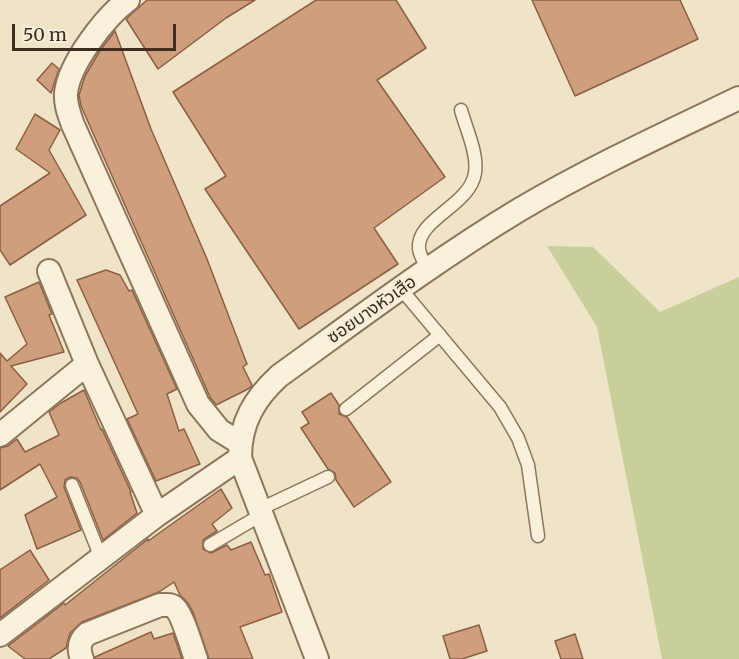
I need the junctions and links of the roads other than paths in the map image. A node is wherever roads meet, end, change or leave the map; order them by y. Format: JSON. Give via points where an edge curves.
{"nodes":[{"id":1,"x":128,"y":0,"type":"edge"},
{"id":2,"x":739,"y":98,"type":"edge"},
{"id":3,"x":461,"y":110,"type":"dead end"},
{"id":4,"x":428,"y":270,"type":"junction"},
{"id":5,"x":49,"y":271,"type":"dead end"},
{"id":6,"x":401,"y":289,"type":"junction"},
{"id":7,"x":440,"y":335,"type":"junction"},
{"id":8,"x":87,"y":364,"type":"junction"},
{"id":9,"x":346,"y":410,"type":"dead end"},
{"id":10,"x":0,"y":435,"type":"edge"},
{"id":11,"x":240,"y":451,"type":"junction"},
{"id":12,"x":328,"y":477,"type":"dead end"},
{"id":13,"x":72,"y":485,"type":"dead end"},
{"id":14,"x":260,"y":512,"type":"junction"},
{"id":15,"x":157,"y":515,"type":"junction"},
{"id":16,"x":538,"y":536,"type":"dead end"},
{"id":17,"x":210,"y":545,"type":"dead end"},
{"id":18,"x":101,"y":558,"type":"junction"},
{"id":19,"x":0,"y":635,"type":"edge"},
{"id":20,"x":82,"y":659,"type":"edge"},
{"id":21,"x":196,"y":659,"type":"edge"},
{"id":22,"x":317,"y":659,"type":"edge"}],
"edges":[{"from":1,"to":11,"type":"street","via":[[81,56],[68,80],[67,107],[198,404]]},
{"from":2,"to":4,"type":"street","name":"ซอยบางหัวเสือ","via":[[595,166],[518,210]]},
{"from":3,"to":4,"type":"lane","via":[[474,154],[475,173],[469,190],[428,225],[420,238],[419,249]]},
{"from":4,"to":6,"type":"street","name":"ซอยบางหัวเสือ"},
{"from":5,"to":8,"type":"street"},
{"from":6,"to":7,"type":"lane"},
{"from":6,"to":11,"type":"street","name":"ซอยบางหัวเสือ","via":[[263,391],[244,424]]},
{"from":7,"to":9,"type":"lane"},
{"from":7,"to":16,"type":"lane","via":[[500,407],[518,438],[528,465]]},
{"from":8,"to":10,"type":"street"},
{"from":8,"to":15,"type":"street"},
{"from":11,"to":14,"type":"street"},
{"from":11,"to":15,"type":"street"},
{"from":12,"to":14,"type":"lane"},
{"from":13,"to":18,"type":"lane"},
{"from":14,"to":17,"type":"lane"},
{"from":14,"to":22,"type":"street"},
{"from":15,"to":18,"type":"street"},
{"from":18,"to":19,"type":"street"},
{"from":20,"to":21,"type":"street","via":[[79,646],[87,634],[160,605],[169,605],[179,615]]}]}
